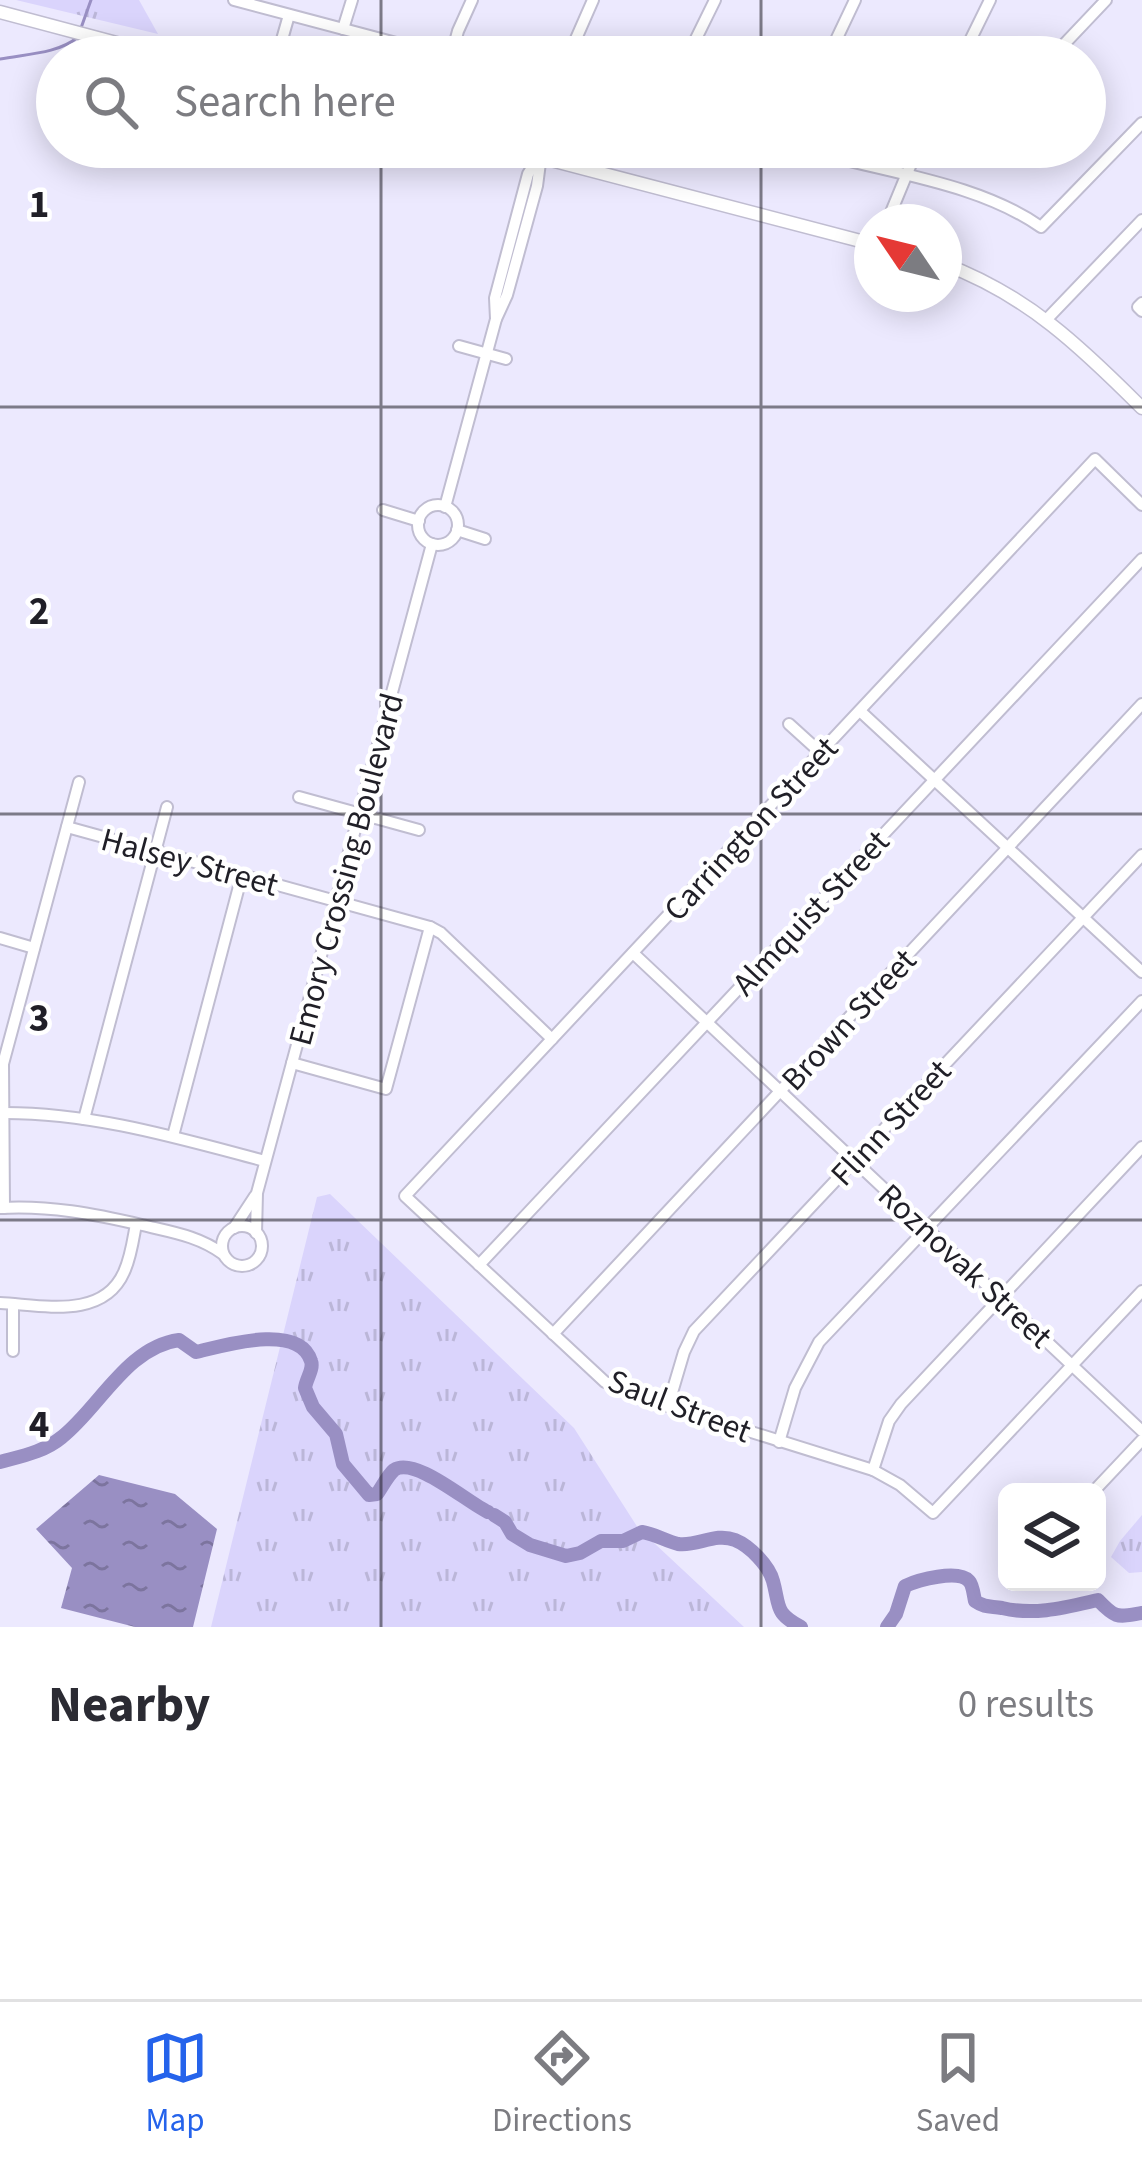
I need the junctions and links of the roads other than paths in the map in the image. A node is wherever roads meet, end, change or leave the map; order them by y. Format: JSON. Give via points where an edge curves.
{"nodes":[{"id":1,"x":234,"y":0,"type":"edge"},
{"id":2,"x":352,"y":0,"type":"edge"},
{"id":3,"x":472,"y":0,"type":"edge"},
{"id":4,"x":593,"y":0,"type":"edge"},
{"id":5,"x":715,"y":0,"type":"edge"},
{"id":6,"x":855,"y":0,"type":"edge"},
{"id":7,"x":990,"y":0,"type":"edge"},
{"id":8,"x":1106,"y":0,"type":"edge"},
{"id":9,"x":0,"y":12,"type":"edge"},
{"id":10,"x":289,"y":14,"type":"junction"},
{"id":11,"x":343,"y":29,"type":"junction"},
{"id":12,"x":95,"y":36,"type":"edge"},
{"id":13,"x":283,"y":36,"type":"edge"},
{"id":14,"x":370,"y":36,"type":"edge"},
{"id":15,"x":456,"y":36,"type":"edge"},
{"id":16,"x":577,"y":36,"type":"edge"},
{"id":17,"x":697,"y":36,"type":"edge"},
{"id":18,"x":838,"y":36,"type":"edge"},
{"id":19,"x":972,"y":36,"type":"edge"},
{"id":20,"x":1072,"y":36,"type":"edge"},
{"id":21,"x":1142,"y":123,"type":"edge"},
{"id":22,"x":1106,"y":160,"type":"edge"},
{"id":23,"x":539,"y":168,"type":"edge"},
{"id":24,"x":598,"y":168,"type":"edge"},
{"id":25,"x":875,"y":168,"type":"edge"},
{"id":26,"x":908,"y":168,"type":"edge"},
{"id":27,"x":1098,"y":168,"type":"edge"},
{"id":28,"x":904,"y":176,"type":"junction"},
{"id":29,"x":894,"y":204,"type":"edge"},
{"id":30,"x":1142,"y":220,"type":"edge"},
{"id":31,"x":854,"y":239,"type":"edge"},
{"id":32,"x":962,"y":272,"type":"edge"},
{"id":33,"x":1047,"y":319,"type":"junction"},
{"id":34,"x":458,"y":346,"type":"dead end"},
{"id":35,"x":486,"y":354,"type":"junction"},
{"id":36,"x":506,"y":359,"type":"dead end"},
{"id":37,"x":1142,"y":408,"type":"edge"},
{"id":38,"x":1142,"y":505,"type":"edge"},
{"id":39,"x":445,"y":507,"type":"junction"},
{"id":40,"x":382,"y":509,"type":"dead end"},
{"id":41,"x":419,"y":521,"type":"junction"},
{"id":42,"x":457,"y":530,"type":"junction"},
{"id":43,"x":485,"y":538,"type":"dead end"},
{"id":44,"x":432,"y":544,"type":"junction"},
{"id":45,"x":1142,"y":560,"type":"edge"},
{"id":46,"x":1142,"y":704,"type":"edge"},
{"id":47,"x":860,"y":710,"type":"junction"},
{"id":48,"x":789,"y":724,"type":"dead end"},
{"id":49,"x":821,"y":753,"type":"junction"},
{"id":50,"x":935,"y":780,"type":"junction"},
{"id":51,"x":79,"y":782,"type":"dead end"},
{"id":52,"x":299,"y":797,"type":"dead end"},
{"id":53,"x":167,"y":807,"type":"dead end"},
{"id":54,"x":361,"y":813,"type":"junction"},
{"id":55,"x":67,"y":827,"type":"junction"},
{"id":56,"x":419,"y":830,"type":"dead end"},
{"id":57,"x":1007,"y":847,"type":"junction"},
{"id":58,"x":155,"y":851,"type":"junction"},
{"id":59,"x":1142,"y":855,"type":"edge"},
{"id":60,"x":242,"y":875,"type":"junction"},
{"id":61,"x":337,"y":902,"type":"junction"},
{"id":62,"x":1083,"y":917,"type":"junction"},
{"id":63,"x":430,"y":927,"type":"junction"},
{"id":64,"x":0,"y":938,"type":"edge"},
{"id":65,"x":34,"y":947,"type":"junction"},
{"id":66,"x":633,"y":952,"type":"junction"},
{"id":67,"x":1142,"y":972,"type":"edge"},
{"id":68,"x":1142,"y":1001,"type":"edge"},
{"id":69,"x":708,"y":1021,"type":"junction"},
{"id":70,"x":552,"y":1039,"type":"junction"},
{"id":71,"x":292,"y":1064,"type":"junction"},
{"id":72,"x":782,"y":1091,"type":"junction"},
{"id":73,"x":1,"y":1113,"type":"edge"},
{"id":74,"x":84,"y":1119,"type":"junction"},
{"id":75,"x":173,"y":1136,"type":"junction"},
{"id":76,"x":1142,"y":1147,"type":"edge"},
{"id":77,"x":855,"y":1160,"type":"junction"},
{"id":78,"x":266,"y":1161,"type":"junction"},
{"id":79,"x":257,"y":1193,"type":"junction"},
{"id":80,"x":404,"y":1196,"type":"joint"},
{"id":81,"x":2,"y":1208,"type":"edge"},
{"id":82,"x":136,"y":1224,"type":"junction"},
{"id":83,"x":928,"y":1228,"type":"junction"},
{"id":84,"x":232,"y":1229,"type":"junction"},
{"id":85,"x":256,"y":1233,"type":"junction"},
{"id":86,"x":190,"y":1236,"type":"junction"},
{"id":87,"x":224,"y":1254,"type":"junction"},
{"id":88,"x":479,"y":1265,"type":"junction"},
{"id":89,"x":1142,"y":1291,"type":"edge"},
{"id":90,"x":1001,"y":1298,"type":"junction"},
{"id":91,"x":7,"y":1303,"type":"edge"},
{"id":92,"x":553,"y":1334,"type":"junction"},
{"id":93,"x":13,"y":1351,"type":"dead end"},
{"id":94,"x":1072,"y":1365,"type":"junction"},
{"id":95,"x":668,"y":1406,"type":"junction"},
{"id":96,"x":1142,"y":1431,"type":"edge"},
{"id":97,"x":1142,"y":1440,"type":"edge"},
{"id":98,"x":779,"y":1442,"type":"junction"},
{"id":99,"x":873,"y":1470,"type":"junction"},
{"id":100,"x":1102,"y":1483,"type":"edge"}],
"edges":[{"from":1,"to":10,"type":"street"},
{"from":2,"to":11,"type":"street"},
{"from":3,"to":15,"type":"street"},
{"from":4,"to":16,"type":"street"},
{"from":5,"to":17,"type":"street"},
{"from":6,"to":18,"type":"street"},
{"from":7,"to":19,"type":"street"},
{"from":8,"to":20,"type":"street"},
{"from":9,"to":12,"type":"main road"},
{"from":10,"to":11,"type":"street"},
{"from":10,"to":13,"type":"street"},
{"from":11,"to":14,"type":"street"},
{"from":21,"to":22,"type":"street"},
{"from":23,"to":35,"type":"street"},
{"from":24,"to":31,"type":"main road"},
{"from":25,"to":28,"type":"street"},
{"from":26,"to":28,"type":"street"},
{"from":27,"to":28,"type":"street","via":[[1040,227]]},
{"from":28,"to":29,"type":"street"},
{"from":30,"to":33,"type":"street"},
{"from":32,"to":33,"type":"main road"},
{"from":33,"to":37,"type":"main road"},
{"from":34,"to":35,"type":"street"},
{"from":35,"to":36,"type":"street"},
{"from":35,"to":39,"type":"street"},
{"from":38,"to":47,"type":"street","name":"Carrington Street","via":[[1094,459]]},
{"from":39,"to":41,"type":"street","via":[[426,509]]},
{"from":39,"to":42,"type":"street"},
{"from":40,"to":41,"type":"street"},
{"from":41,"to":44,"type":"street"},
{"from":42,"to":43,"type":"street"},
{"from":42,"to":44,"type":"street","via":[[446,544]]},
{"from":44,"to":54,"type":"street","name":"Emory Crossing Boulevard"},
{"from":45,"to":50,"type":"street","name":"Almquist Street"},
{"from":46,"to":57,"type":"street","name":"Brown Street"},
{"from":47,"to":49,"type":"street","name":"Carrington Street"},
{"from":47,"to":50,"type":"street"},
{"from":48,"to":49,"type":"street"},
{"from":49,"to":66,"type":"street","name":"Carrington Street"},
{"from":50,"to":57,"type":"street"},
{"from":50,"to":69,"type":"street","name":"Almquist Street"},
{"from":51,"to":55,"type":"street"},
{"from":52,"to":54,"type":"street"},
{"from":53,"to":58,"type":"street"},
{"from":54,"to":56,"type":"street"},
{"from":54,"to":61,"type":"street","name":"Emory Crossing Boulevard"},
{"from":55,"to":58,"type":"street","name":"Halsey Street"},
{"from":55,"to":65,"type":"street"},
{"from":57,"to":62,"type":"street"},
{"from":57,"to":72,"type":"street","name":"Brown Street"},
{"from":58,"to":60,"type":"street","name":"Halsey Street"},
{"from":58,"to":74,"type":"street"},
{"from":59,"to":62,"type":"street","name":"Flinn Street"},
{"from":60,"to":61,"type":"street","name":"Halsey Street"},
{"from":60,"to":75,"type":"street"},
{"from":61,"to":63,"type":"street","name":"Halsey Street"},
{"from":61,"to":71,"type":"street","name":"Emory Crossing Boulevard"},
{"from":62,"to":67,"type":"street"},
{"from":62,"to":77,"type":"street","name":"Flinn Street"},
{"from":63,"to":70,"type":"street","name":"Halsey Street"},
{"from":63,"to":71,"type":"street","via":[[386,1089]]},
{"from":64,"to":65,"type":"street"},
{"from":65,"to":73,"type":"street","via":[[3,1064]]},
{"from":66,"to":69,"type":"street","name":"Roznovak Street"},
{"from":66,"to":70,"type":"street","name":"Carrington Street"},
{"from":68,"to":83,"type":"street"},
{"from":69,"to":72,"type":"street","name":"Roznovak Street"},
{"from":69,"to":88,"type":"street","name":"Almquist Street"},
{"from":70,"to":80,"type":"street","name":"Carrington Street"},
{"from":71,"to":78,"type":"street","name":"Emory Crossing Boulevard"},
{"from":72,"to":77,"type":"street","name":"Roznovak Street"},
{"from":72,"to":92,"type":"street","name":"Brown Street"},
{"from":73,"to":74,"type":"street"},
{"from":73,"to":81,"type":"street"},
{"from":74,"to":75,"type":"street"},
{"from":75,"to":78,"type":"street"},
{"from":76,"to":90,"type":"street"},
{"from":77,"to":83,"type":"street","name":"Roznovak Street"},
{"from":77,"to":95,"type":"street","name":"Flinn Street","via":[[694,1331]]},
{"from":78,"to":79,"type":"street","name":"Emory Crossing Boulevard"},
{"from":79,"to":84,"type":"street"},
{"from":79,"to":85,"type":"street"},
{"from":80,"to":88,"type":"street","name":"Saul Street"},
{"from":81,"to":82,"type":"street","via":[[55,1208]]},
{"from":82,"to":86,"type":"street"},
{"from":82,"to":91,"type":"street","via":[[122,1276],[101,1298],[79,1306]]},
{"from":83,"to":90,"type":"street","name":"Roznovak Street"},
{"from":83,"to":98,"type":"street","via":[[819,1342]]},
{"from":84,"to":85,"type":"street"},
{"from":84,"to":86,"type":"street"},
{"from":84,"to":87,"type":"street"},
{"from":85,"to":87,"type":"street","via":[[262,1248],[254,1262],[235,1265]]},
{"from":86,"to":87,"type":"street"},
{"from":88,"to":92,"type":"street","name":"Saul Street"},
{"from":89,"to":94,"type":"street"},
{"from":90,"to":94,"type":"street","name":"Roznovak Street"},
{"from":90,"to":99,"type":"street","via":[[901,1404]]},
{"from":91,"to":93,"type":"street"},
{"from":92,"to":95,"type":"street","name":"Saul Street","via":[[605,1382]]},
{"from":94,"to":96,"type":"street","name":"Roznovak Street"},
{"from":94,"to":99,"type":"street","name":"Saul Street","via":[[933,1514]]},
{"from":95,"to":98,"type":"street","name":"Saul Street"},
{"from":97,"to":100,"type":"street"},
{"from":98,"to":99,"type":"street","name":"Saul Street"}]}
